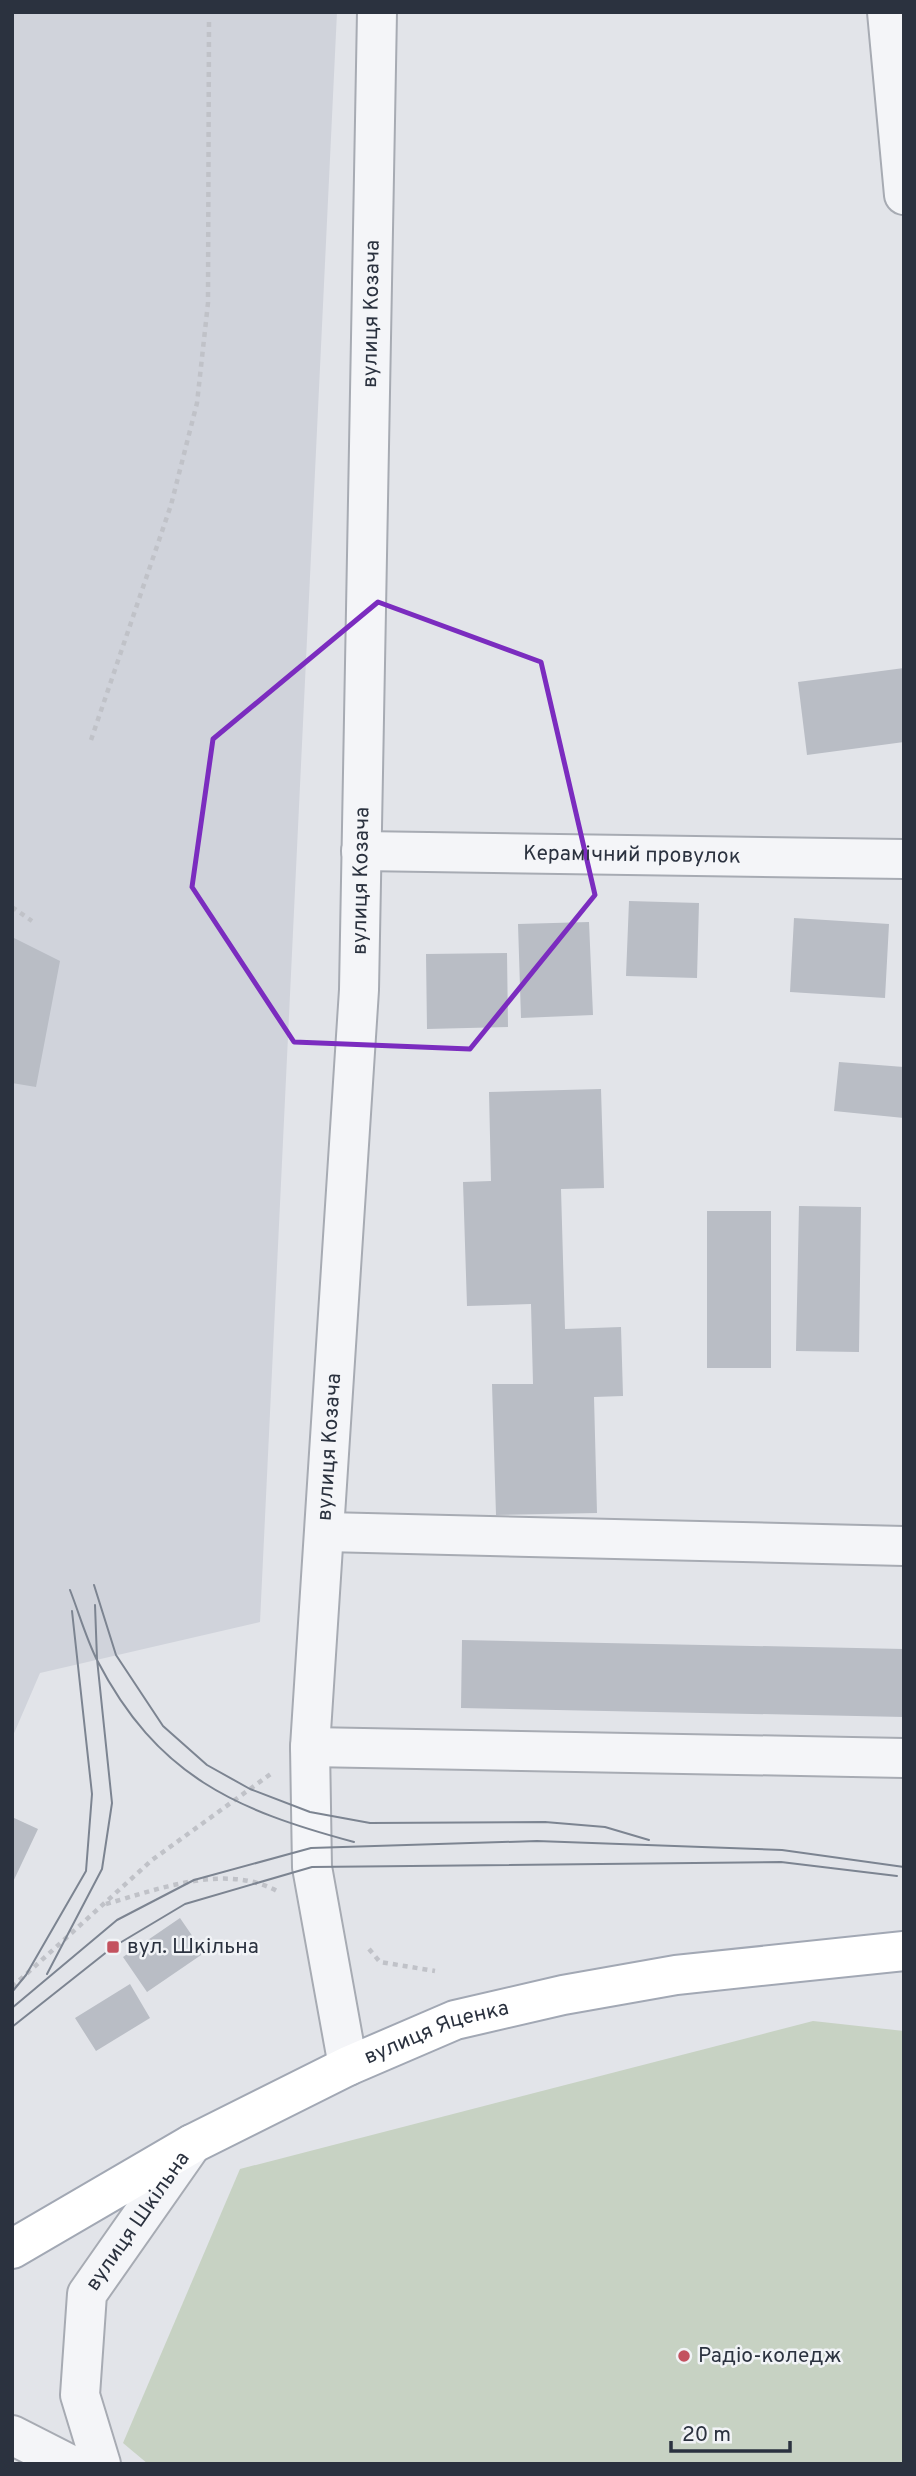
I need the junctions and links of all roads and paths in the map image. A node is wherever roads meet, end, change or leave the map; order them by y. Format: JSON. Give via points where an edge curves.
{"nodes":[{"id":1,"x":377,"y":12,"type":"edge"},
{"id":2,"x":887,"y":12,"type":"edge"},
{"id":3,"x":209,"y":17,"type":"dead end"},
{"id":4,"x":904,"y":195,"type":"edge"},
{"id":5,"x":92,"y":740,"type":"dead end"},
{"id":6,"x":361,"y":851,"type":"junction"},
{"id":7,"x":904,"y":859,"type":"edge"},
{"id":8,"x":12,"y":907,"type":"edge"},
{"id":9,"x":33,"y":921,"type":"dead end"},
{"id":10,"x":326,"y":1532,"type":"junction"},
{"id":11,"x":904,"y":1546,"type":"edge"},
{"id":12,"x":310,"y":1747,"type":"junction"},
{"id":13,"x":904,"y":1758,"type":"edge"},
{"id":14,"x":104,"y":1904,"type":"junction"},
{"id":15,"x":319,"y":1913,"type":"junction"},
{"id":16,"x":904,"y":1951,"type":"edge"},
{"id":17,"x":435,"y":1971,"type":"dead end"},
{"id":18,"x":12,"y":1987,"type":"edge"},
{"id":19,"x":348,"y":2066,"type":"junction"},
{"id":20,"x":192,"y":2144,"type":"junction"},
{"id":21,"x":12,"y":2249,"type":"edge"},
{"id":22,"x":12,"y":2435,"type":"edge"},
{"id":23,"x":69,"y":2464,"type":"edge"},
{"id":24,"x":101,"y":2464,"type":"edge"}],
"edges":[{"from":1,"to":6,"type":"street","name":"вулиця Козача"},
{"from":2,"to":4,"type":"street"},
{"from":3,"to":5,"type":"path","via":[[208,303],[197,402],[171,505]]},
{"from":6,"to":7,"type":"street","name":"Керамічний провулок"},
{"from":6,"to":10,"type":"street","name":"вулиця Козача","via":[[358,1004]]},
{"from":8,"to":9,"type":"path"},
{"from":10,"to":11,"type":"street"},
{"from":10,"to":12,"type":"street","name":"вулиця Козача"},
{"from":12,"to":13,"type":"street"},
{"from":12,"to":14,"type":"path","via":[[152,1860]]},
{"from":12,"to":15,"type":"street","name":"вулиця Козача","via":[[311,1848]]},
{"from":14,"to":15,"type":"path","via":[[194,1880],[259,1881]]},
{"from":14,"to":18,"type":"path"},
{"from":15,"to":17,"type":"path","via":[[338,1913],[380,1962]]},
{"from":15,"to":19,"type":"street","name":"вулиця Козача"},
{"from":16,"to":19,"type":"main road","name":"вулиця Яценка","via":[[676,1975],[563,1995],[455,2021]]},
{"from":19,"to":20,"type":"main road","name":"вулиця Яценка"},
{"from":20,"to":21,"type":"main road","name":"вулиця Яценка"},
{"from":20,"to":24,"type":"street","name":"вулиця Шкільна","via":[[87,2294],[80,2395]]},
{"from":22,"to":23,"type":"street"}]}
